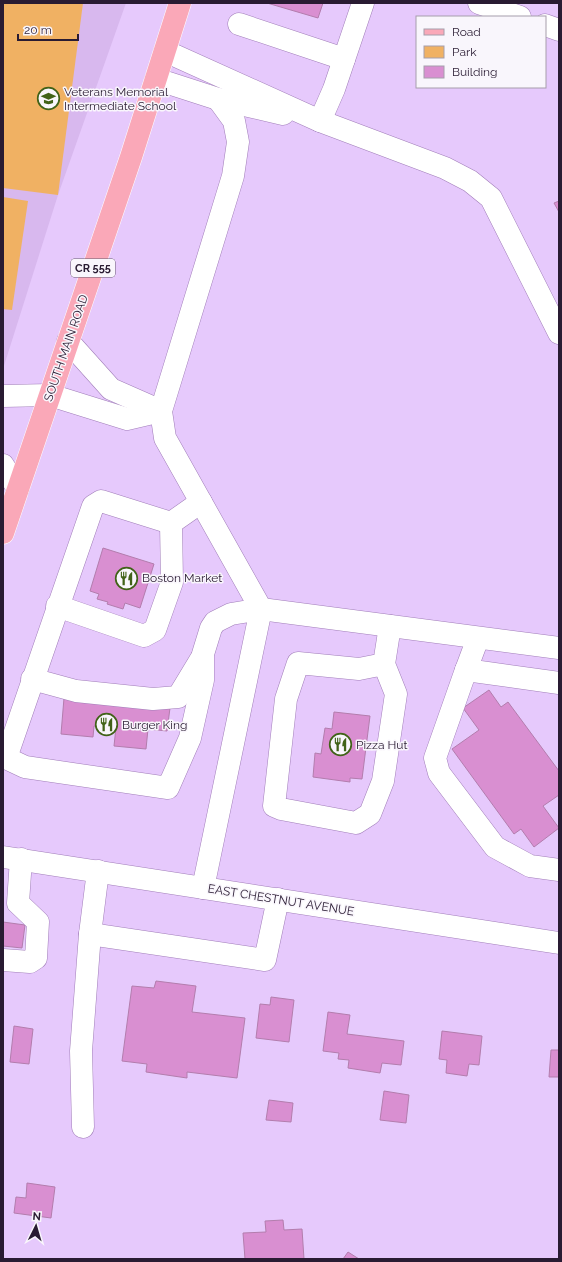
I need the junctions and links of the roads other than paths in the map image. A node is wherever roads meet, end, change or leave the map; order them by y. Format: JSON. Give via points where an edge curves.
{"nodes":[{"id":1,"x":180,"y":3,"type":"edge"},
{"id":2,"x":363,"y":3,"type":"edge"},
{"id":3,"x":479,"y":3,"type":"edge"},
{"id":4,"x":517,"y":16,"type":"edge"},
{"id":5,"x":239,"y":24,"type":"dead end"},
{"id":6,"x":546,"y":25,"type":"edge"},
{"id":7,"x":559,"y":30,"type":"edge"},
{"id":8,"x":164,"y":51,"type":"junction"},
{"id":9,"x":344,"y":59,"type":"junction"},
{"id":10,"x":156,"y":79,"type":"junction"},
{"id":11,"x":218,"y":100,"type":"junction"},
{"id":12,"x":320,"y":121,"type":"junction"},
{"id":13,"x":559,"y":332,"type":"edge"},
{"id":14,"x":68,"y":341,"type":"junction"},
{"id":15,"x":50,"y":395,"type":"junction"},
{"id":16,"x":3,"y":396,"type":"edge"},
{"id":17,"x":161,"y":411,"type":"junction"},
{"id":18,"x":3,"y":465,"type":"edge"},
{"id":19,"x":18,"y":489,"type":"junction"},
{"id":20,"x":201,"y":502,"type":"junction"},
{"id":21,"x":171,"y":523,"type":"junction"},
{"id":22,"x":3,"y":533,"type":"edge"},
{"id":23,"x":57,"y":606,"type":"junction"},
{"id":24,"x":261,"y":609,"type":"junction"},
{"id":25,"x":390,"y":626,"type":"junction"},
{"id":26,"x":478,"y":638,"type":"junction"},
{"id":27,"x":559,"y":648,"type":"edge"},
{"id":28,"x":203,"y":654,"type":"junction"},
{"id":29,"x":384,"y":664,"type":"junction"},
{"id":30,"x":466,"y":670,"type":"junction"},
{"id":31,"x":32,"y":679,"type":"junction"},
{"id":32,"x":559,"y":684,"type":"edge"},
{"id":33,"x":12,"y":858,"type":"edge"},
{"id":34,"x":559,"y":870,"type":"edge"},
{"id":35,"x":98,"y":871,"type":"junction"},
{"id":36,"x":203,"y":888,"type":"junction"},
{"id":37,"x":278,"y":899,"type":"junction"},
{"id":38,"x":3,"y":908,"type":"edge"},
{"id":39,"x":26,"y":910,"type":"junction"},
{"id":40,"x":90,"y":934,"type":"junction"},
{"id":41,"x":559,"y":943,"type":"edge"},
{"id":42,"x":3,"y":960,"type":"edge"},
{"id":43,"x":83,"y":1127,"type":"dead end"}],
"edges":[{"from":1,"to":8,"type":"main road","name":"SOUTH MAIN ROAD","number":"CR 555"},
{"from":2,"to":9,"type":"street"},
{"from":3,"to":4,"type":"street"},
{"from":5,"to":9,"type":"street"},
{"from":6,"to":7,"type":"street"},
{"from":8,"to":10,"type":"main road","name":"SOUTH MAIN ROAD","number":"CR 555"},
{"from":8,"to":12,"type":"street"},
{"from":9,"to":12,"type":"street"},
{"from":10,"to":11,"type":"street"},
{"from":10,"to":14,"type":"main road","name":"SOUTH MAIN ROAD","number":"CR 555"},
{"from":11,"to":12,"type":"street"},
{"from":11,"to":17,"type":"street","via":[[234,121],[238,142],[233,176]]},
{"from":12,"to":13,"type":"street","via":[[445,168],[470,181],[491,198]]},
{"from":14,"to":15,"type":"main road","name":"SOUTH MAIN ROAD","number":"CR 555"},
{"from":14,"to":17,"type":"street","via":[[111,389]]},
{"from":15,"to":16,"type":"street"},
{"from":15,"to":17,"type":"street","via":[[127,419]]},
{"from":15,"to":19,"type":"main road","name":"SOUTH MAIN ROAD","number":"CR 555"},
{"from":17,"to":20,"type":"street","via":[[165,438]]},
{"from":18,"to":19,"type":"street"},
{"from":19,"to":22,"type":"main road","name":"SOUTH MAIN ROAD","number":"CR 555"},
{"from":20,"to":21,"type":"street"},
{"from":20,"to":24,"type":"street"},
{"from":21,"to":23,"type":"street","via":[[101,500],[93,506]]},
{"from":21,"to":23,"type":"street","via":[[172,582],[155,630],[144,636]]},
{"from":23,"to":31,"type":"street"},
{"from":24,"to":25,"type":"street"},
{"from":24,"to":28,"type":"street","via":[[232,614],[215,622]]},
{"from":24,"to":36,"type":"street"},
{"from":25,"to":26,"type":"street"},
{"from":25,"to":29,"type":"street"},
{"from":26,"to":27,"type":"street"},
{"from":26,"to":30,"type":"street"},
{"from":28,"to":31,"type":"street","via":[[178,697],[153,699],[76,691]]},
{"from":28,"to":31,"type":"street","via":[[203,680],[190,738],[168,788],[25,767],[6,758]]},
{"from":29,"to":29,"type":"street","via":[[359,669],[298,663],[286,698],[274,806],[281,810],[356,823],[370,814],[383,781],[396,694]]},
{"from":30,"to":32,"type":"street"},
{"from":30,"to":34,"type":"street","via":[[435,758],[439,772],[495,847],[530,866]]},
{"from":33,"to":35,"type":"street","name":"EAST CHESTNUT AVENUE"},
{"from":33,"to":39,"type":"street","via":[[18,903]]},
{"from":35,"to":36,"type":"street","name":"EAST CHESTNUT AVENUE"},
{"from":35,"to":40,"type":"street"},
{"from":36,"to":37,"type":"street","name":"EAST CHESTNUT AVENUE"},
{"from":37,"to":40,"type":"street","via":[[265,960]]},
{"from":37,"to":41,"type":"street","name":"EAST CHESTNUT AVENUE"},
{"from":38,"to":39,"type":"street"},
{"from":39,"to":42,"type":"street","via":[[38,922],[36,958],[30,962]]},
{"from":40,"to":43,"type":"street","via":[[81,1051]]}]}
